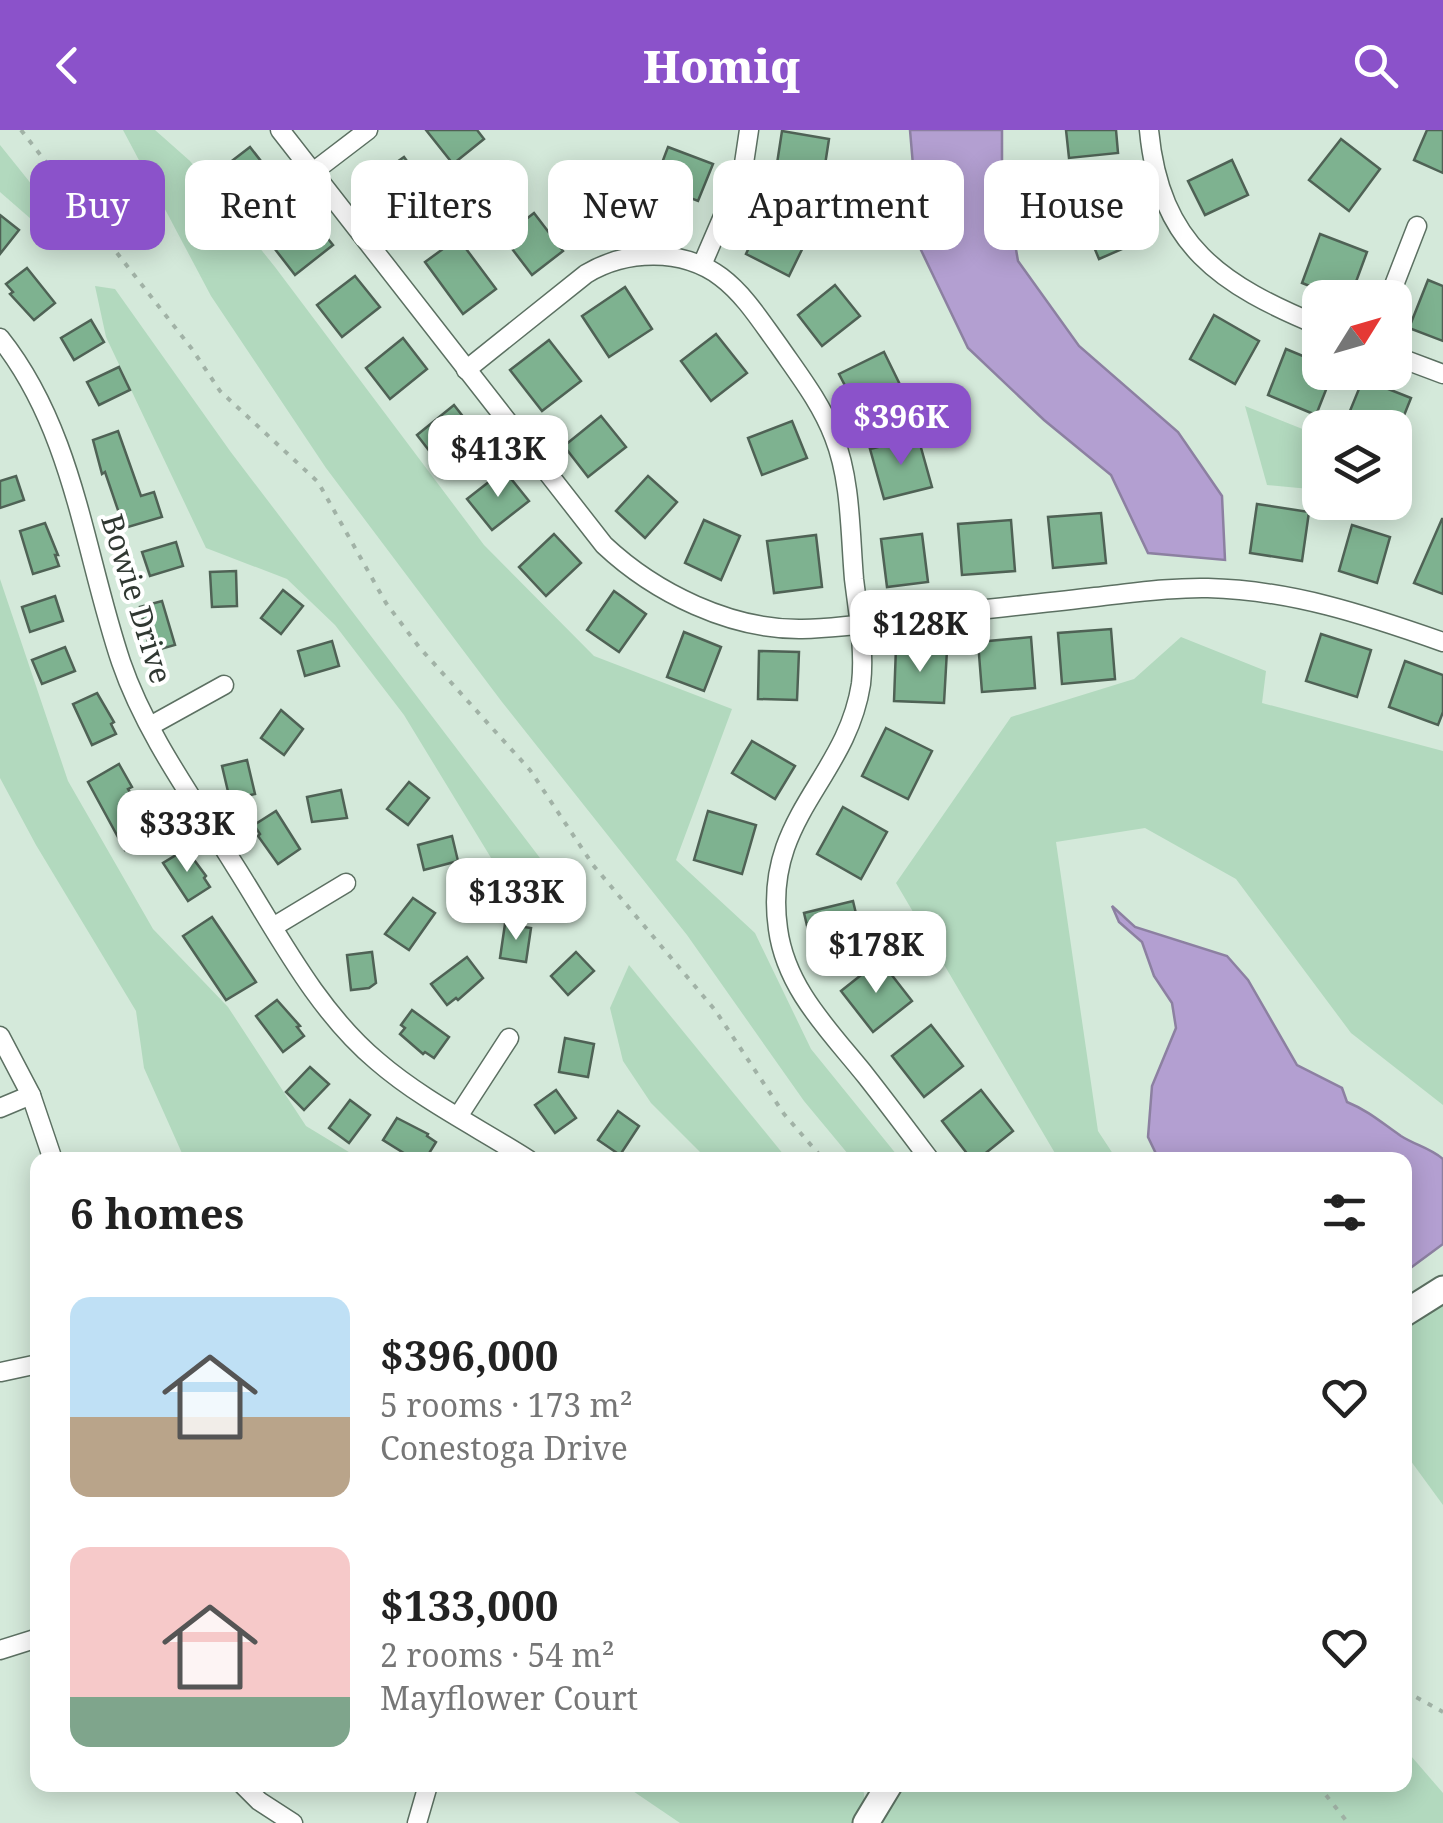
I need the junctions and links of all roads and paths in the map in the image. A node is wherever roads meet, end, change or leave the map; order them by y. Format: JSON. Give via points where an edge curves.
{"nodes":[{"id":1,"x":20,"y":130,"type":"edge"},
{"id":2,"x":280,"y":130,"type":"edge"},
{"id":3,"x":368,"y":130,"type":"edge"},
{"id":4,"x":749,"y":130,"type":"edge"},
{"id":5,"x":1149,"y":130,"type":"edge"},
{"id":6,"x":304,"y":160,"type":"edge"},
{"id":7,"x":329,"y":160,"type":"edge"},
{"id":8,"x":331,"y":195,"type":"edge"},
{"id":9,"x":1417,"y":226,"type":"dead end"},
{"id":10,"x":702,"y":265,"type":"junction"},
{"id":11,"x":1395,"y":280,"type":"edge"},
{"id":12,"x":1302,"y":318,"type":"edge"},
{"id":13,"x":0,"y":338,"type":"edge"},
{"id":14,"x":1412,"y":362,"type":"edge"},
{"id":15,"x":466,"y":370,"type":"junction"},
{"id":16,"x":1443,"y":374,"type":"edge"},
{"id":17,"x":859,"y":625,"type":"junction"},
{"id":18,"x":1443,"y":642,"type":"edge"},
{"id":19,"x":224,"y":686,"type":"dead end"},
{"id":20,"x":150,"y":726,"type":"junction"},
{"id":21,"x":346,"y":882,"type":"dead end"},
{"id":22,"x":274,"y":927,"type":"junction"},
{"id":23,"x":0,"y":1036,"type":"edge"},
{"id":24,"x":509,"y":1038,"type":"dead end"},
{"id":25,"x":31,"y":1095,"type":"junction"},
{"id":26,"x":0,"y":1108,"type":"edge"},
{"id":27,"x":459,"y":1116,"type":"junction"},
{"id":28,"x":50,"y":1152,"type":"edge"},
{"id":29,"x":516,"y":1152,"type":"edge"},
{"id":30,"x":817,"y":1152,"type":"edge"},
{"id":31,"x":924,"y":1152,"type":"edge"},
{"id":32,"x":1443,"y":1289,"type":"edge"},
{"id":33,"x":1412,"y":1309,"type":"edge"},
{"id":34,"x":30,"y":1366,"type":"edge"},
{"id":35,"x":1,"y":1372,"type":"edge"},
{"id":36,"x":30,"y":1641,"type":"edge"},
{"id":37,"x":0,"y":1650,"type":"edge"},
{"id":38,"x":1412,"y":1695,"type":"edge"},
{"id":39,"x":1443,"y":1712,"type":"edge"},
{"id":40,"x":248,"y":1792,"type":"edge"},
{"id":41,"x":426,"y":1792,"type":"edge"},
{"id":42,"x":885,"y":1792,"type":"edge"},
{"id":43,"x":1324,"y":1792,"type":"edge"},
{"id":44,"x":268,"y":1817,"type":"edge"},
{"id":45,"x":293,"y":1823,"type":"edge"},
{"id":46,"x":418,"y":1823,"type":"edge"},
{"id":47,"x":866,"y":1823,"type":"edge"},
{"id":48,"x":1348,"y":1823,"type":"edge"}],
"edges":[{"from":1,"to":30,"type":"path","via":[[220,391],[318,482],[386,603],[530,770],[592,865],[715,1010]]},
{"from":2,"to":6,"type":"street"},
{"from":3,"to":7,"type":"street"},
{"from":4,"to":10,"type":"street","via":[[743,170]]},
{"from":5,"to":12,"type":"street","via":[[1171,214],[1206,262],[1263,302]]},
{"from":8,"to":15,"type":"street"},
{"from":9,"to":11,"type":"street"},
{"from":10,"to":15,"type":"street","via":[[650,256],[606,262]]},
{"from":10,"to":17,"type":"street","via":[[740,294],[812,393],[834,437]]},
{"from":13,"to":20,"type":"street","name":"Bowie Drive","via":[[43,403],[122,664]]},
{"from":14,"to":16,"type":"street"},
{"from":15,"to":17,"type":"street","via":[[604,545],[647,580],[745,622],[798,629]]},
{"from":17,"to":18,"type":"street","via":[[1206,587],[1315,601]]},
{"from":17,"to":31,"type":"street","via":[[861,683],[846,737],[787,836],[776,889],[778,930],[800,994]]},
{"from":19,"to":20,"type":"street"},
{"from":20,"to":22,"type":"street","name":"Bowie Drive"},
{"from":21,"to":22,"type":"street"},
{"from":22,"to":27,"type":"street","name":"Bowie Drive","via":[[343,1028],[391,1072]]},
{"from":23,"to":25,"type":"street"},
{"from":24,"to":27,"type":"street"},
{"from":25,"to":26,"type":"street"},
{"from":25,"to":28,"type":"street"},
{"from":27,"to":29,"type":"street","name":"Bowie Drive"},
{"from":32,"to":33,"type":"street"},
{"from":34,"to":35,"type":"street"},
{"from":36,"to":37,"type":"street"},
{"from":38,"to":39,"type":"path"},
{"from":40,"to":44,"type":"street"},
{"from":41,"to":46,"type":"street"},
{"from":42,"to":47,"type":"street"},
{"from":43,"to":48,"type":"path"},
{"from":44,"to":45,"type":"street"}]}
